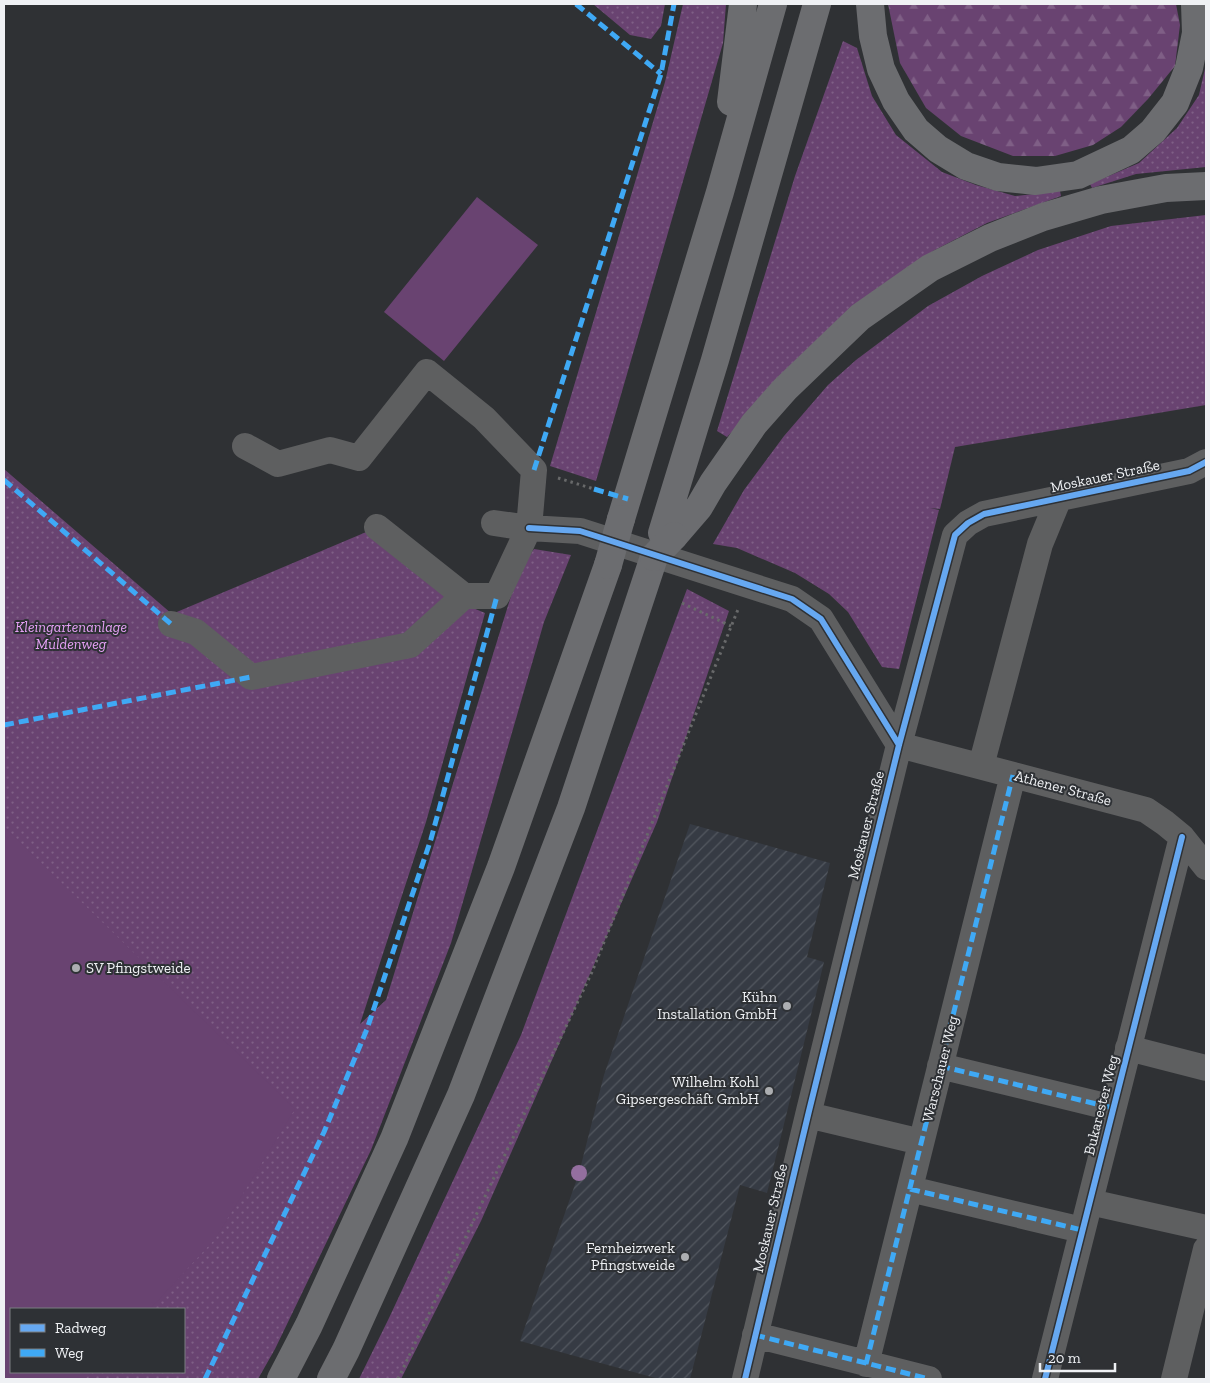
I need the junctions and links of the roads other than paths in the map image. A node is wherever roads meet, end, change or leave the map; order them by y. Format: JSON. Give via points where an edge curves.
{"nodes":[{"id":1,"x":743,"y":4,"type":"edge"},
{"id":2,"x":773,"y":4,"type":"edge"},
{"id":3,"x":817,"y":4,"type":"edge"},
{"id":4,"x":870,"y":4,"type":"edge"},
{"id":5,"x":1195,"y":4,"type":"edge"},
{"id":6,"x":1206,"y":186,"type":"edge"},
{"id":7,"x":720,"y":192,"type":"junction"},
{"id":8,"x":245,"y":446,"type":"dead end"},
{"id":9,"x":1206,"y":462,"type":"edge"},
{"id":10,"x":1059,"y":498,"type":"junction"},
{"id":11,"x":494,"y":523,"type":"dead end"},
{"id":12,"x":377,"y":527,"type":"dead end"},
{"id":13,"x":528,"y":528,"type":"junction"},
{"id":14,"x":659,"y":551,"type":"junction"},
{"id":15,"x":464,"y":596,"type":"junction"},
{"id":16,"x":171,"y":624,"type":"dead end"},
{"id":17,"x":899,"y":745,"type":"junction"},
{"id":18,"x":982,"y":766,"type":"junction"},
{"id":19,"x":1013,"y":775,"type":"junction"},
{"id":20,"x":1182,"y":837,"type":"junction"},
{"id":21,"x":1206,"y":867,"type":"edge"},
{"id":22,"x":1128,"y":1048,"type":"junction"},
{"id":23,"x":940,"y":1066,"type":"junction"},
{"id":24,"x":1206,"y":1068,"type":"edge"},
{"id":25,"x":1113,"y":1108,"type":"junction"},
{"id":26,"x":808,"y":1114,"type":"junction"},
{"id":27,"x":921,"y":1142,"type":"junction"},
{"id":28,"x":910,"y":1189,"type":"junction"},
{"id":29,"x":1090,"y":1202,"type":"junction"},
{"id":30,"x":1206,"y":1228,"type":"edge"},
{"id":31,"x":1082,"y":1230,"type":"junction"},
{"id":32,"x":1206,"y":1248,"type":"edge"},
{"id":33,"x":755,"y":1335,"type":"junction"},
{"id":34,"x":866,"y":1364,"type":"junction"},
{"id":35,"x":281,"y":1379,"type":"edge"},
{"id":36,"x":331,"y":1379,"type":"edge"},
{"id":37,"x":745,"y":1379,"type":"edge"},
{"id":38,"x":929,"y":1379,"type":"edge"},
{"id":39,"x":1044,"y":1379,"type":"edge"},
{"id":40,"x":1174,"y":1379,"type":"edge"}],
"edges":[{"from":1,"to":7,"type":"highway"},
{"from":2,"to":7,"type":"highway"},
{"from":3,"to":14,"type":"highway"},
{"from":4,"to":5,"type":"highway","via":[[881,69],[896,101],[916,130],[938,149],[966,166],[998,177],[1036,181],[1078,175],[1131,150],[1153,131],[1174,103],[1189,68],[1196,33]]},
{"from":6,"to":14,"type":"highway","via":[[1166,188],[1100,200],[1043,217],[990,238],[930,268],[860,317],[786,389],[754,424],[699,507]]},
{"from":7,"to":35,"type":"highway","bridge":true,"via":[[608,565],[501,867],[398,1130]]},
{"from":8,"to":13,"type":"street","via":[[278,464],[330,450],[359,458],[427,372],[484,418],[534,470]]},
{"from":9,"to":10,"type":"street","name":"Moskauer Straße","via":[[1189,471]]},
{"from":10,"to":17,"type":"street","name":"Moskauer Straße","via":[[984,514],[955,535]]},
{"from":10,"to":18,"type":"street","via":[[1040,544]]},
{"from":11,"to":13,"type":"street"},
{"from":12,"to":15,"type":"street"},
{"from":13,"to":15,"type":"street","via":[[497,596]]},
{"from":13,"to":17,"type":"street","via":[[580,531],[792,599],[821,619]]},
{"from":14,"to":36,"type":"highway","via":[[571,808],[461,1095]]},
{"from":15,"to":16,"type":"street","via":[[410,645],[251,677],[196,632]]},
{"from":17,"to":18,"type":"street","name":"Athener Straße"},
{"from":17,"to":26,"type":"street","name":"Moskauer Straße"},
{"from":18,"to":19,"type":"street","name":"Athener Straße"},
{"from":19,"to":20,"type":"street","name":"Athener Straße","via":[[1146,810]]},
{"from":19,"to":23,"type":"street","name":"Warschauer Weg"},
{"from":20,"to":21,"type":"street","name":"Athener Straße"},
{"from":20,"to":22,"type":"street","name":"Bukarester Weg"},
{"from":22,"to":24,"type":"street"},
{"from":22,"to":25,"type":"street","name":"Bukarester Weg"},
{"from":23,"to":25,"type":"street"},
{"from":23,"to":27,"type":"street","name":"Warschauer Weg"},
{"from":25,"to":29,"type":"street","name":"Bukarester Weg"},
{"from":26,"to":27,"type":"street"},
{"from":26,"to":33,"type":"street","name":"Moskauer Straße"},
{"from":27,"to":28,"type":"street","name":"Warschauer Weg"},
{"from":28,"to":31,"type":"street"},
{"from":28,"to":34,"type":"street","name":"Warschauer Weg"},
{"from":29,"to":30,"type":"street"},
{"from":29,"to":31,"type":"street","name":"Bukarester Weg"},
{"from":31,"to":39,"type":"street","name":"Bukarester Weg"},
{"from":32,"to":40,"type":"street"},
{"from":33,"to":34,"type":"street"},
{"from":33,"to":37,"type":"street","name":"Moskauer Straße"},
{"from":34,"to":38,"type":"street"}]}
